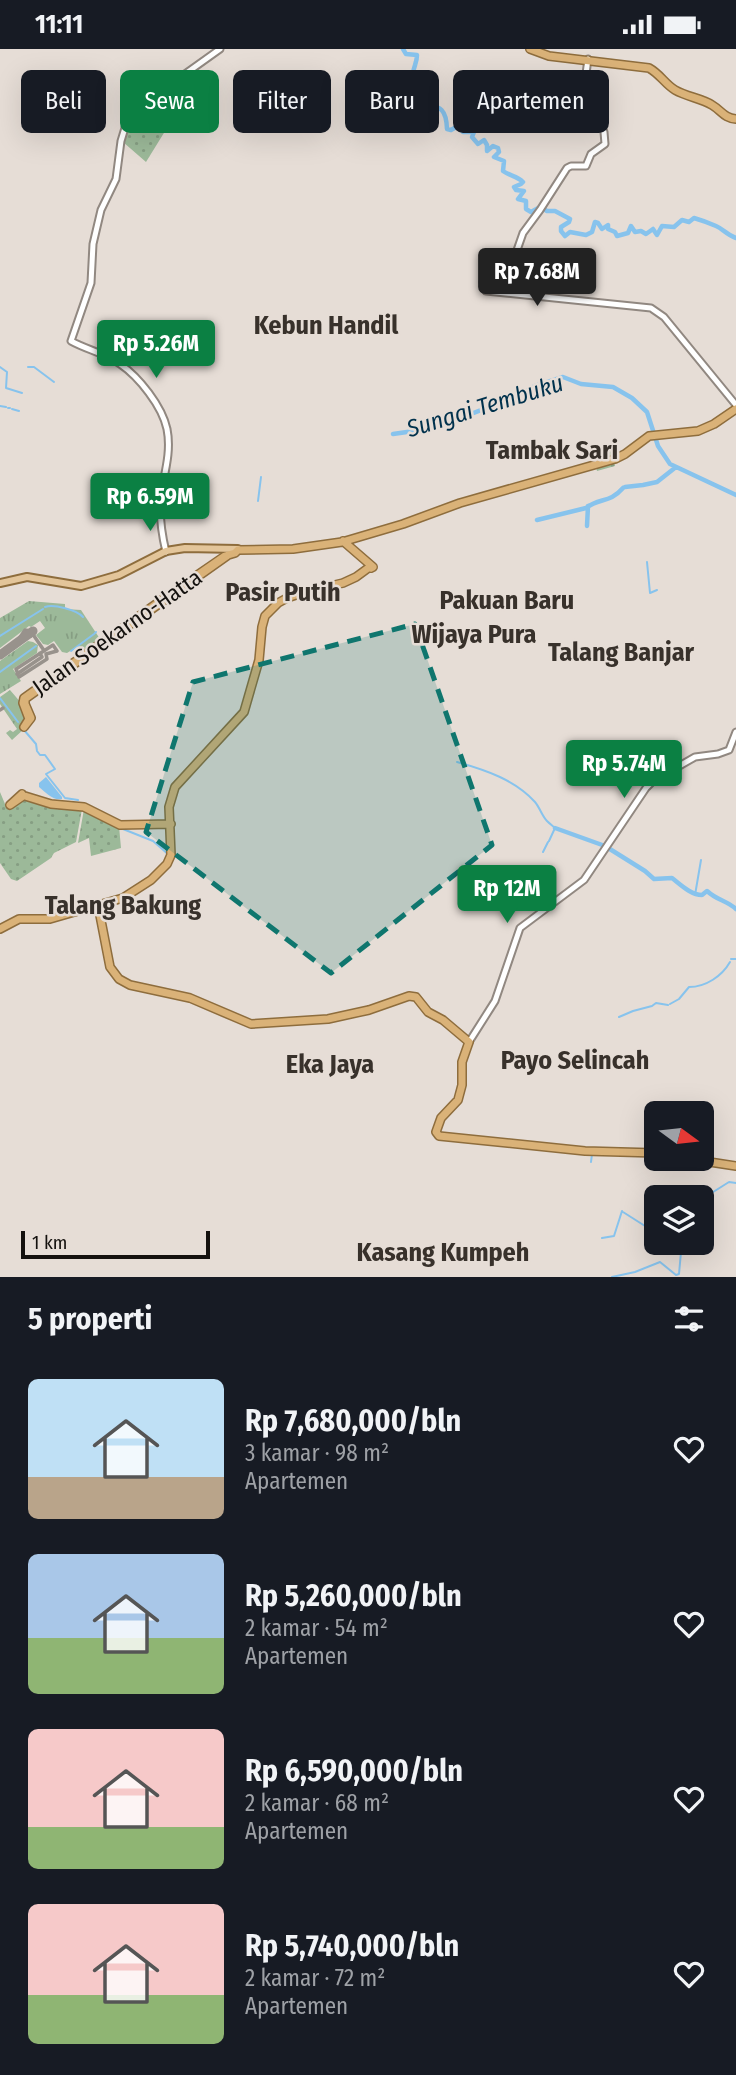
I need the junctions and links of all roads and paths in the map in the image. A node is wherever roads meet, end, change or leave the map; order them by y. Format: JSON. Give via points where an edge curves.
{"nodes":[{"id":1,"x":220,"y":49,"type":"edge"},
{"id":2,"x":532,"y":49,"type":"edge"},
{"id":3,"x":588,"y":60,"type":"junction"},
{"id":4,"x":736,"y":119,"type":"edge"},
{"id":5,"x":736,"y":406,"type":"edge"},
{"id":6,"x":343,"y":541,"type":"junction"},
{"id":7,"x":165,"y":552,"type":"junction"},
{"id":8,"x":228,"y":552,"type":"junction"},
{"id":9,"x":0,"y":583,"type":"edge"},
{"id":10,"x":28,"y":713,"type":"dead end"},
{"id":11,"x":736,"y":732,"type":"edge"},
{"id":12,"x":24,"y":795,"type":"dead end"},
{"id":13,"x":170,"y":823,"type":"junction"},
{"id":14,"x":97,"y":905,"type":"junction"},
{"id":15,"x":0,"y":929,"type":"edge"},
{"id":16,"x":469,"y":1042,"type":"junction"},
{"id":17,"x":644,"y":1153,"type":"edge"},
{"id":18,"x":714,"y":1163,"type":"edge"},
{"id":19,"x":736,"y":1166,"type":"edge"}],
"edges":[{"from":1,"to":7,"type":"main road","via":[[131,114],[121,141],[118,172],[101,210],[91,283],[71,341],[116,361],[136,377],[167,430],[161,506]]},
{"from":2,"to":3,"type":"highway"},
{"from":3,"to":4,"type":"highway","via":[[654,69],[676,89]]},
{"from":3,"to":5,"type":"main road","via":[[585,81],[605,144],[591,154],[586,166],[567,168],[523,233],[516,253],[484,281],[486,290],[652,307],[667,318]]},
{"from":5,"to":6,"type":"highway","via":[[705,427],[655,434],[600,462],[457,501]]},
{"from":6,"to":8,"type":"highway","name":"Jalan Soekarno-Hatta"},
{"from":6,"to":13,"type":"highway","via":[[371,567],[343,585],[288,600],[272,612],[264,623],[260,660],[243,716],[177,785]]},
{"from":7,"to":8,"type":"main road"},
{"from":7,"to":9,"type":"main road","via":[[119,575],[81,586],[27,577]]},
{"from":8,"to":10,"type":"highway","name":"Jalan Soekarno-Hatta","via":[[25,699]]},
{"from":11,"to":16,"type":"main road","via":[[729,750],[690,759],[653,781],[582,883],[520,929],[495,1001]]},
{"from":12,"to":13,"type":"highway","via":[[51,804],[84,807],[120,825]]},
{"from":13,"to":14,"type":"highway","via":[[173,856],[164,868],[124,900]]},
{"from":14,"to":15,"type":"highway","via":[[50,919],[19,919]]},
{"from":14,"to":16,"type":"highway","via":[[110,967],[130,985],[191,998],[256,1025],[329,1019],[414,996]]},
{"from":16,"to":17,"type":"highway","via":[[458,1100],[438,1123],[437,1134],[585,1151]]},
{"from":18,"to":19,"type":"highway"}]}
